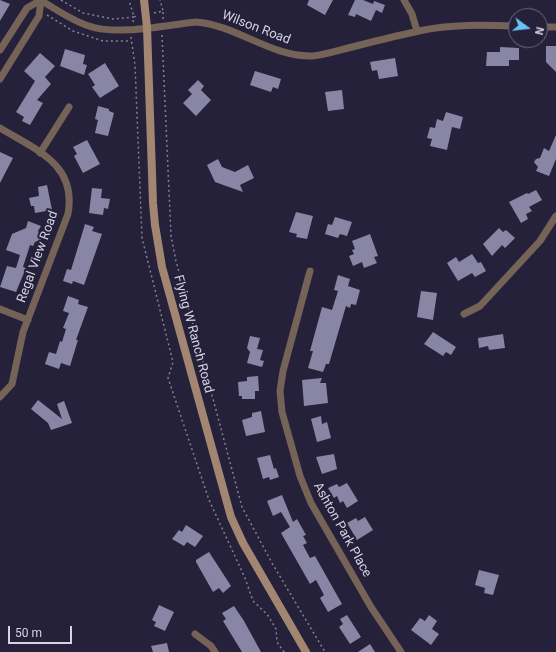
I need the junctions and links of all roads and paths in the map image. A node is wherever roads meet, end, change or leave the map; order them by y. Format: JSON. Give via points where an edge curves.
{"nodes":[{"id":1,"x":41,"y":0,"type":"edge"},
{"id":2,"x":61,"y":0,"type":"edge"},
{"id":3,"x":129,"y":0,"type":"edge"},
{"id":4,"x":144,"y":0,"type":"edge"},
{"id":5,"x":404,"y":0,"type":"edge"},
{"id":6,"x":163,"y":11,"type":"dead end"},
{"id":7,"x":163,"y":25,"type":"junction"},
{"id":8,"x":508,"y":26,"type":"edge"},
{"id":9,"x":147,"y":27,"type":"junction"},
{"id":10,"x":418,"y":31,"type":"junction"},
{"id":11,"x":0,"y":50,"type":"edge"},
{"id":12,"x":0,"y":79,"type":"edge"},
{"id":13,"x":69,"y":107,"type":"dead end"},
{"id":14,"x":0,"y":128,"type":"edge"},
{"id":15,"x":40,"y":153,"type":"junction"},
{"id":16,"x":556,"y":216,"type":"edge"},
{"id":17,"x":310,"y":271,"type":"dead end"},
{"id":18,"x":0,"y":309,"type":"edge"},
{"id":19,"x":464,"y":314,"type":"dead end"},
{"id":20,"x":28,"y":320,"type":"junction"},
{"id":21,"x":0,"y":397,"type":"edge"},
{"id":22,"x":195,"y":634,"type":"dead end"},
{"id":23,"x":214,"y":652,"type":"edge"},
{"id":24,"x":306,"y":652,"type":"edge"},
{"id":25,"x":325,"y":652,"type":"edge"},
{"id":26,"x":401,"y":652,"type":"edge"}],
"edges":[{"from":1,"to":9,"type":"street","name":"Wilson Road","via":[[79,22],[97,29],[123,30]]},
{"from":1,"to":11,"type":"street","via":[[27,8]]},
{"from":1,"to":12,"type":"street","via":[[39,16]]},
{"from":2,"to":3,"type":"path","via":[[83,13],[113,19],[134,17]]},
{"from":4,"to":9,"type":"street","name":"Flying W Ranch Road"},
{"from":5,"to":10,"type":"street"},
{"from":6,"to":7,"type":"path"},
{"from":7,"to":9,"type":"street","name":"Wilson Road"},
{"from":7,"to":10,"type":"street","name":"Wilson Road","via":[[196,22],[212,24],[276,50],[305,56],[324,54]]},
{"from":7,"to":25,"type":"path","via":[[171,236],[176,261],[242,507]]},
{"from":8,"to":10,"type":"street","name":"Wilson Road","via":[[450,26]]},
{"from":9,"to":24,"type":"street","name":"Flying W Ranch Road","via":[[153,203],[162,268],[231,517],[247,550]]},
{"from":13,"to":15,"type":"street"},
{"from":14,"to":15,"type":"street","name":"Regal View Road"},
{"from":15,"to":20,"type":"street","name":"Regal View Road","via":[[64,174],[68,183],[70,203]]},
{"from":16,"to":19,"type":"street","via":[[540,241],[480,306]]},
{"from":17,"to":26,"type":"street","name":"Ashton Park Place","via":[[283,370],[280,391],[282,412],[310,503],[371,607]]},
{"from":18,"to":20,"type":"street"},
{"from":20,"to":21,"type":"street","name":"Regal View Road","via":[[12,384]]},
{"from":22,"to":23,"type":"street","via":[[211,646]]}]}
